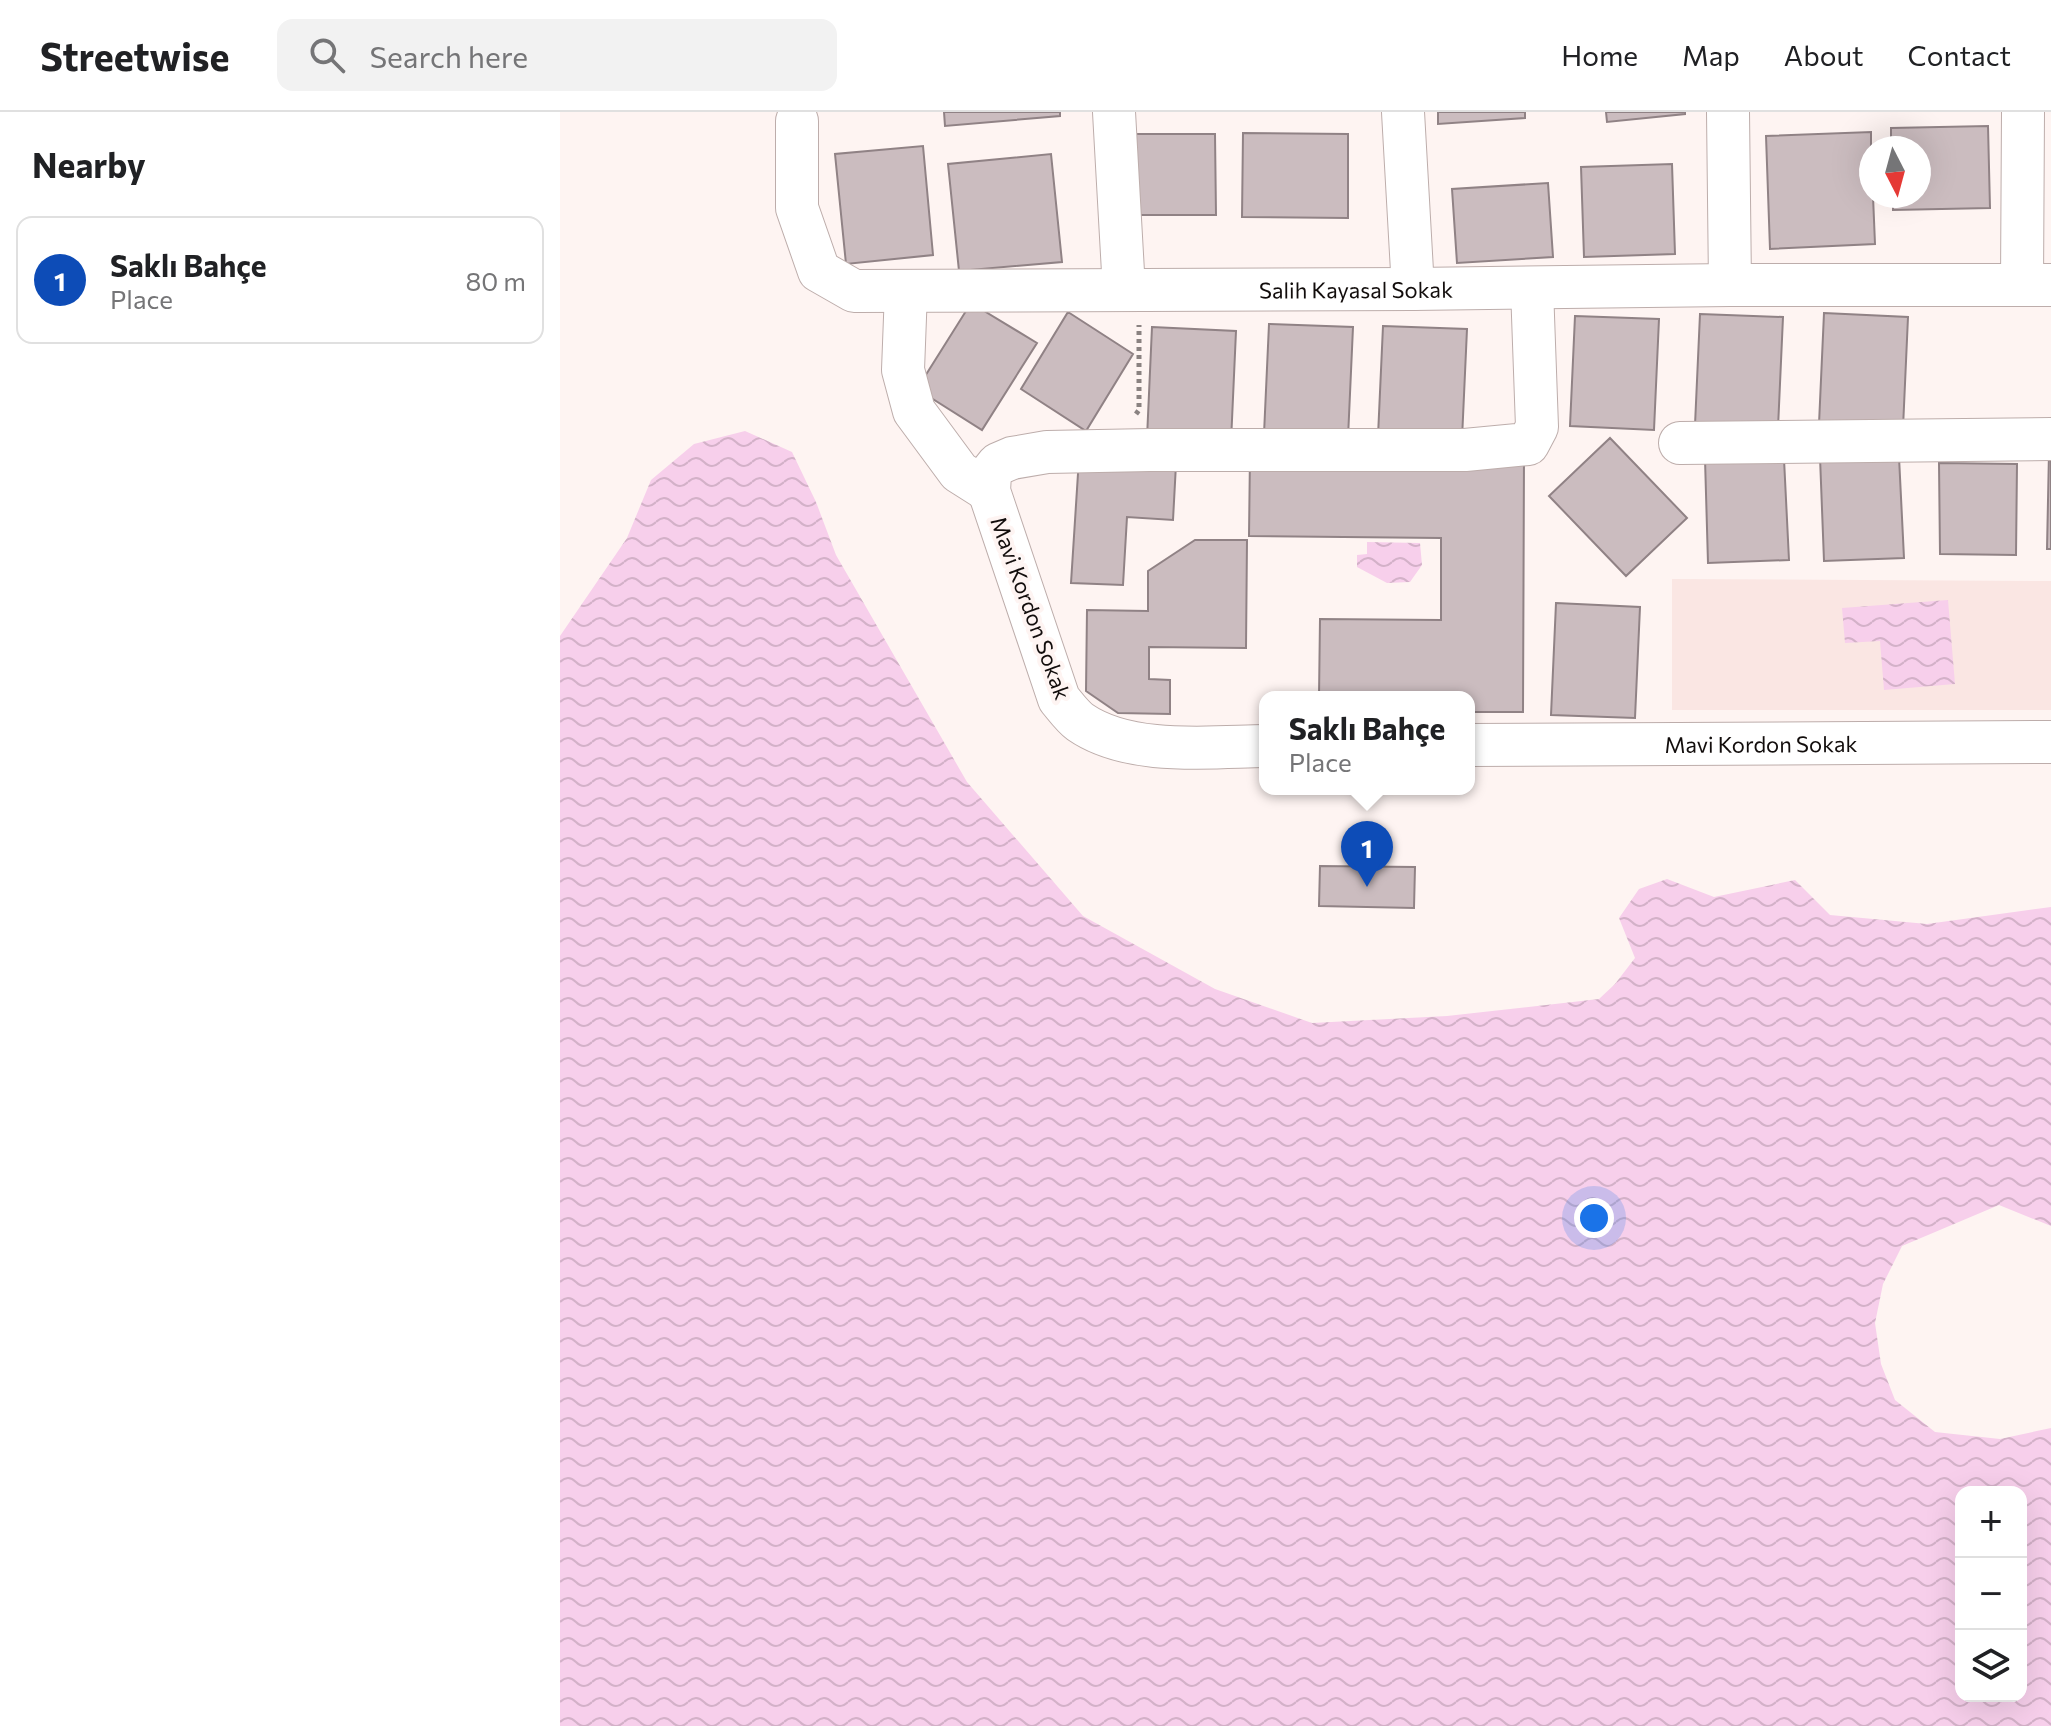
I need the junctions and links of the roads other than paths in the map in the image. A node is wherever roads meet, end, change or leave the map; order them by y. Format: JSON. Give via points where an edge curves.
{"nodes":[{"id":1,"x":1114,"y":112,"type":"edge"},
{"id":2,"x":1403,"y":112,"type":"edge"},
{"id":3,"x":1728,"y":112,"type":"edge"},
{"id":4,"x":2023,"y":112,"type":"edge"},
{"id":5,"x":797,"y":121,"type":"dead end"},
{"id":6,"x":1730,"y":285,"type":"junction"},
{"id":7,"x":2036,"y":285,"type":"edge"},
{"id":8,"x":1532,"y":288,"type":"junction"},
{"id":9,"x":1413,"y":289,"type":"junction"},
{"id":10,"x":1131,"y":290,"type":"junction"},
{"id":11,"x":906,"y":291,"type":"junction"},
{"id":12,"x":2051,"y":439,"type":"edge"},
{"id":13,"x":1680,"y":443,"type":"dead end"},
{"id":14,"x":989,"y":491,"type":"junction"},
{"id":15,"x":2051,"y":742,"type":"edge"},
{"id":16,"x":1475,"y":745,"type":"edge"},
{"id":17,"x":1259,"y":746,"type":"edge"}],
"edges":[{"from":1,"to":10,"type":"street"},
{"from":2,"to":9,"type":"street"},
{"from":3,"to":6,"type":"street"},
{"from":4,"to":7,"type":"street"},
{"from":5,"to":11,"type":"street","name":"Salih Kayasal Sokak","via":[[797,208],[819,271],[854,291]]},
{"from":6,"to":7,"type":"street","name":"Salih Kayasal Sokak"},
{"from":6,"to":8,"type":"street","name":"Salih Kayasal Sokak"},
{"from":8,"to":9,"type":"street","name":"Salih Kayasal Sokak"},
{"from":8,"to":14,"type":"street","via":[[1537,427],[1528,444],[1465,450],[1047,452],[998,464],[990,474]]},
{"from":9,"to":10,"type":"street","name":"Salih Kayasal Sokak"},
{"from":10,"to":11,"type":"street","name":"Salih Kayasal Sokak"},
{"from":11,"to":14,"type":"street","via":[[903,370],[914,411],[959,472]]},
{"from":12,"to":13,"type":"street"},
{"from":14,"to":17,"type":"street","name":"Mavi Kordon Sokak","via":[[1059,699],[1079,722],[1115,740],[1167,747]]},
{"from":15,"to":16,"type":"street","name":"Mavi Kordon Sokak"}]}
